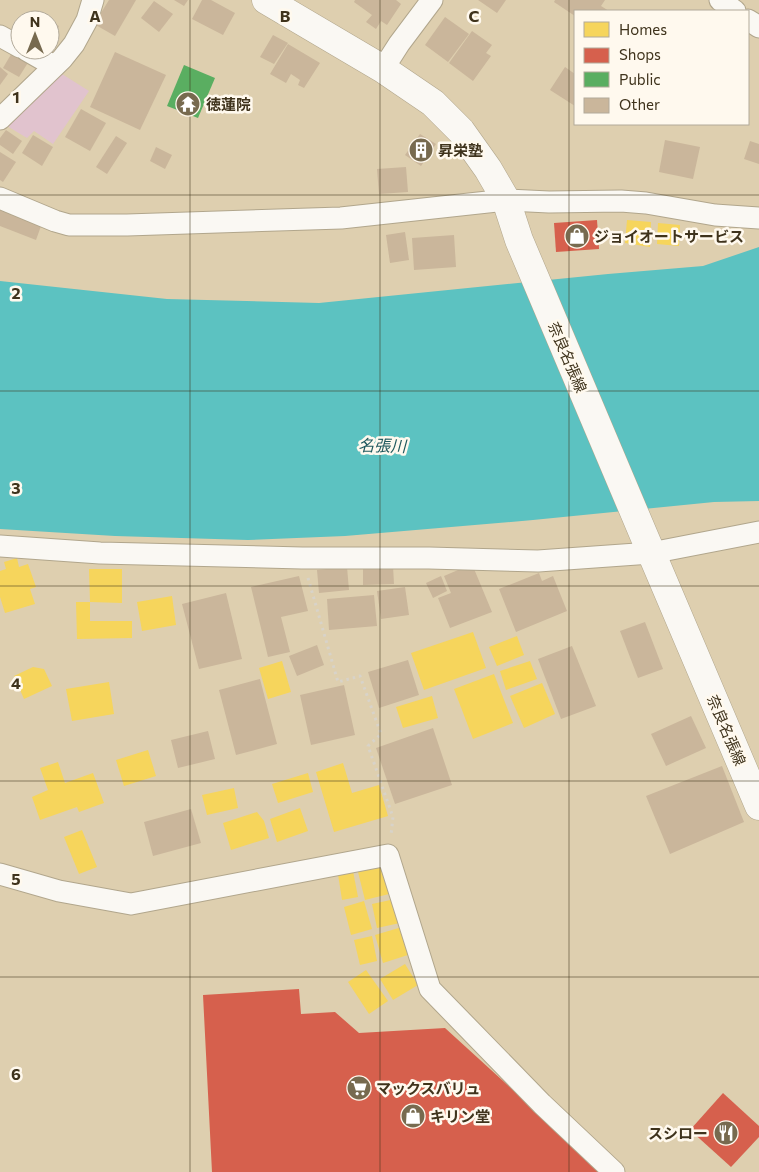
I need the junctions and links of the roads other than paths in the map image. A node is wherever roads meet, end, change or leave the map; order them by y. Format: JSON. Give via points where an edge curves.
{"nodes":[{"id":1,"x":94,"y":0,"type":"edge"},
{"id":2,"x":266,"y":0,"type":"edge"},
{"id":3,"x":432,"y":0,"type":"edge"},
{"id":4,"x":720,"y":0,"type":"edge"},
{"id":5,"x":734,"y":10,"type":"edge"},
{"id":6,"x":44,"y":60,"type":"edge"},
{"id":7,"x":54,"y":66,"type":"junction"},
{"id":8,"x":383,"y":69,"type":"junction"},
{"id":9,"x":0,"y":119,"type":"edge"},
{"id":10,"x":0,"y":198,"type":"edge"},
{"id":11,"x":506,"y":200,"type":"junction"},
{"id":12,"x":759,"y":218,"type":"edge"},
{"id":13,"x":759,"y":532,"type":"edge"},
{"id":14,"x":0,"y":546,"type":"edge"},
{"id":15,"x":648,"y":546,"type":"junction"},
{"id":16,"x":759,"y":806,"type":"edge"},
{"id":17,"x":0,"y":874,"type":"edge"},
{"id":18,"x":614,"y":1172,"type":"edge"}],
"edges":[{"from":1,"to":7,"type":"street","via":[[78,38]]},
{"from":2,"to":8,"type":"main road","name":"奈良名張線"},
{"from":3,"to":8,"type":"street"},
{"from":4,"to":5,"type":"street"},
{"from":6,"to":7,"type":"street"},
{"from":7,"to":9,"type":"street"},
{"from":8,"to":11,"type":"main road","name":"奈良名張線","via":[[433,103],[461,132]]},
{"from":10,"to":11,"type":"street","via":[[69,224],[341,218]]},
{"from":11,"to":12,"type":"street","via":[[646,203],[715,215]]},
{"from":11,"to":15,"type":"main road","name":"奈良名張線","via":[[519,240]]},
{"from":13,"to":15,"type":"street"},
{"from":14,"to":15,"type":"street","via":[[100,553],[538,561]]},
{"from":15,"to":16,"type":"main road","name":"奈良名張線"},
{"from":17,"to":18,"type":"street","via":[[59,891],[131,904],[388,855],[430,989],[542,1104]]}]}
